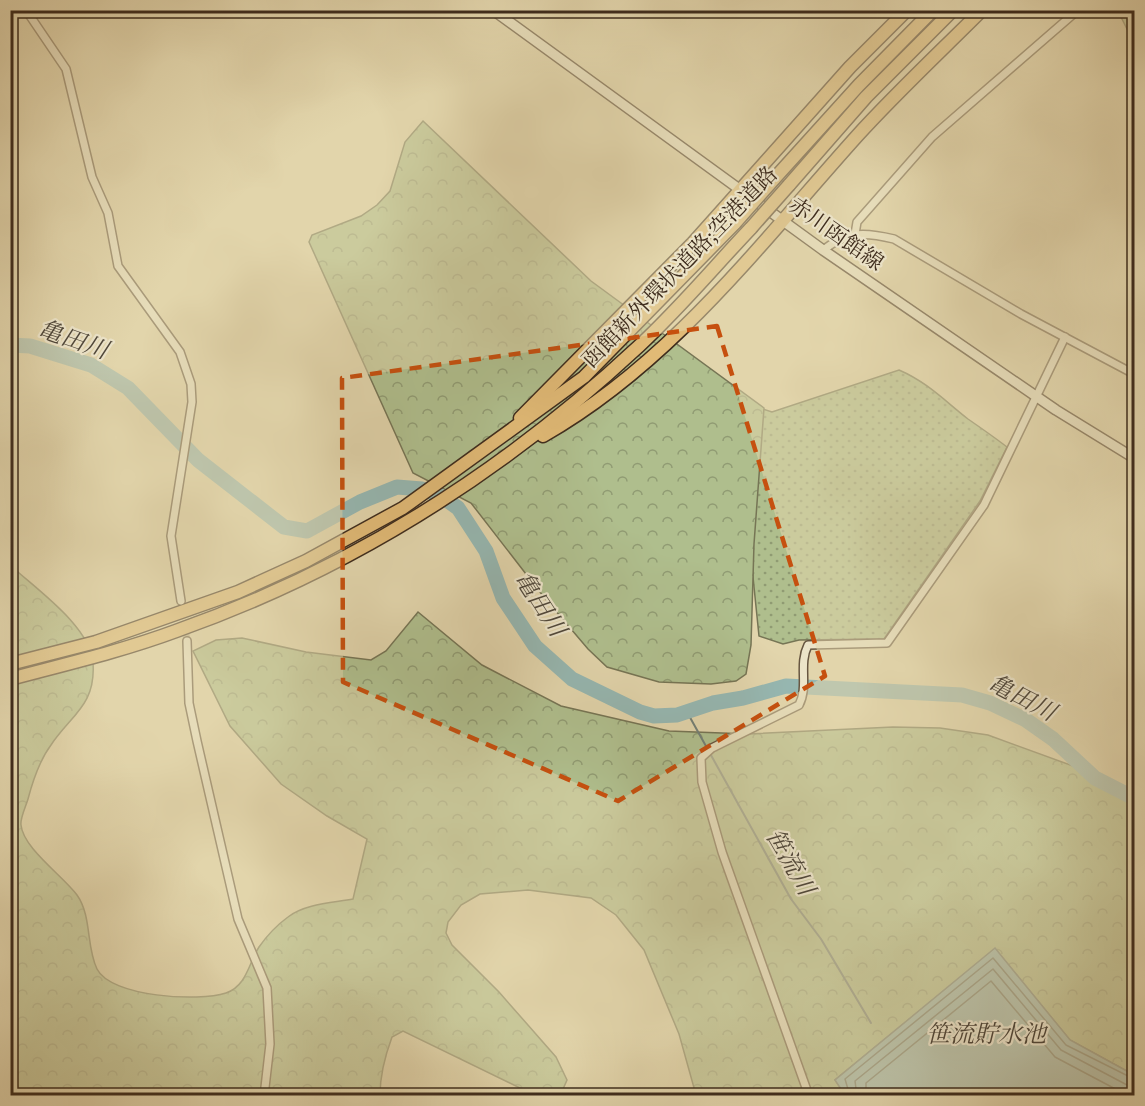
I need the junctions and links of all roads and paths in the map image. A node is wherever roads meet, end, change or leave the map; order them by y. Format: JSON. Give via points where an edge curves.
{"nodes":[{"id":1,"x":26,"y":10,"type":"edge"},
{"id":2,"x":493,"y":10,"type":"edge"},
{"id":3,"x":907,"y":10,"type":"edge"},
{"id":4,"x":933,"y":10,"type":"edge"},
{"id":5,"x":953,"y":10,"type":"edge"},
{"id":6,"x":982,"y":10,"type":"edge"},
{"id":7,"x":1078,"y":10,"type":"edge"},
{"id":8,"x":742,"y":190,"type":"junction"},
{"id":9,"x":783,"y":220,"type":"junction"},
{"id":10,"x":855,"y":234,"type":"junction"},
{"id":11,"x":824,"y":250,"type":"junction"},
{"id":12,"x":1065,"y":337,"type":"junction"},
{"id":13,"x":1134,"y":374,"type":"edge"},
{"id":14,"x":1036,"y":397,"type":"junction"},
{"id":15,"x":501,"y":439,"type":"junction"},
{"id":16,"x":512,"y":454,"type":"junction"},
{"id":17,"x":1134,"y":458,"type":"edge"},
{"id":18,"x":181,"y":601,"type":"tunnel mouth"},
{"id":19,"x":187,"y":641,"type":"tunnel mouth"},
{"id":20,"x":10,"y":664,"type":"edge"},
{"id":21,"x":10,"y":679,"type":"edge"},
{"id":22,"x":264,"y":1095,"type":"edge"},
{"id":23,"x":809,"y":1095,"type":"edge"}],
"edges":[{"from":1,"to":18,"type":"street","via":[[66,69],[92,177],[110,220],[118,266],[180,352],[191,384],[189,425],[171,536]]},
{"from":2,"to":8,"type":"main road","name":"赤川函館線"},
{"from":3,"to":8,"type":"highway","via":[[849,67]]},
{"from":4,"to":15,"type":"highway","name":"函館新外環状道路;空港道路","bridge":true,"via":[[859,85],[735,223],[584,377]]},
{"from":5,"to":16,"type":"highway","name":"函館新外環状道路;空港道路","bridge":true,"via":[[866,97],[751,228],[641,344]]},
{"from":6,"to":9,"type":"highway","via":[[859,134]]},
{"from":7,"to":10,"type":"street","via":[[932,137],[857,222]]},
{"from":8,"to":9,"type":"main road","name":"赤川函館線"},
{"from":8,"to":15,"type":"highway"},
{"from":9,"to":11,"type":"main road","name":"赤川函館線"},
{"from":9,"to":16,"type":"highway","via":[[728,284],[604,396],[570,421]]},
{"from":10,"to":11,"type":"street","via":[[844,236]]},
{"from":10,"to":12,"type":"street","via":[[880,236],[908,245]]},
{"from":11,"to":14,"type":"main road","name":"赤川函館線"},
{"from":12,"to":13,"type":"street"},
{"from":12,"to":14,"type":"street"},
{"from":14,"to":17,"type":"main road","name":"赤川函館線"},
{"from":14,"to":23,"type":"street","via":[[984,505],[887,643],[808,645],[804,653],[804,694],[794,710],[711,748],[699,767],[722,852]]},
{"from":15,"to":20,"type":"highway","name":"函館新外環状道路;空港道路","via":[[403,508],[306,561],[238,592],[96,642]]},
{"from":16,"to":21,"type":"highway","name":"函館新外環状道路;空港道路","via":[[414,520],[256,600],[177,631]]},
{"from":19,"to":22,"type":"street","via":[[189,703],[202,763],[238,919],[267,988],[270,1044]]}]}
